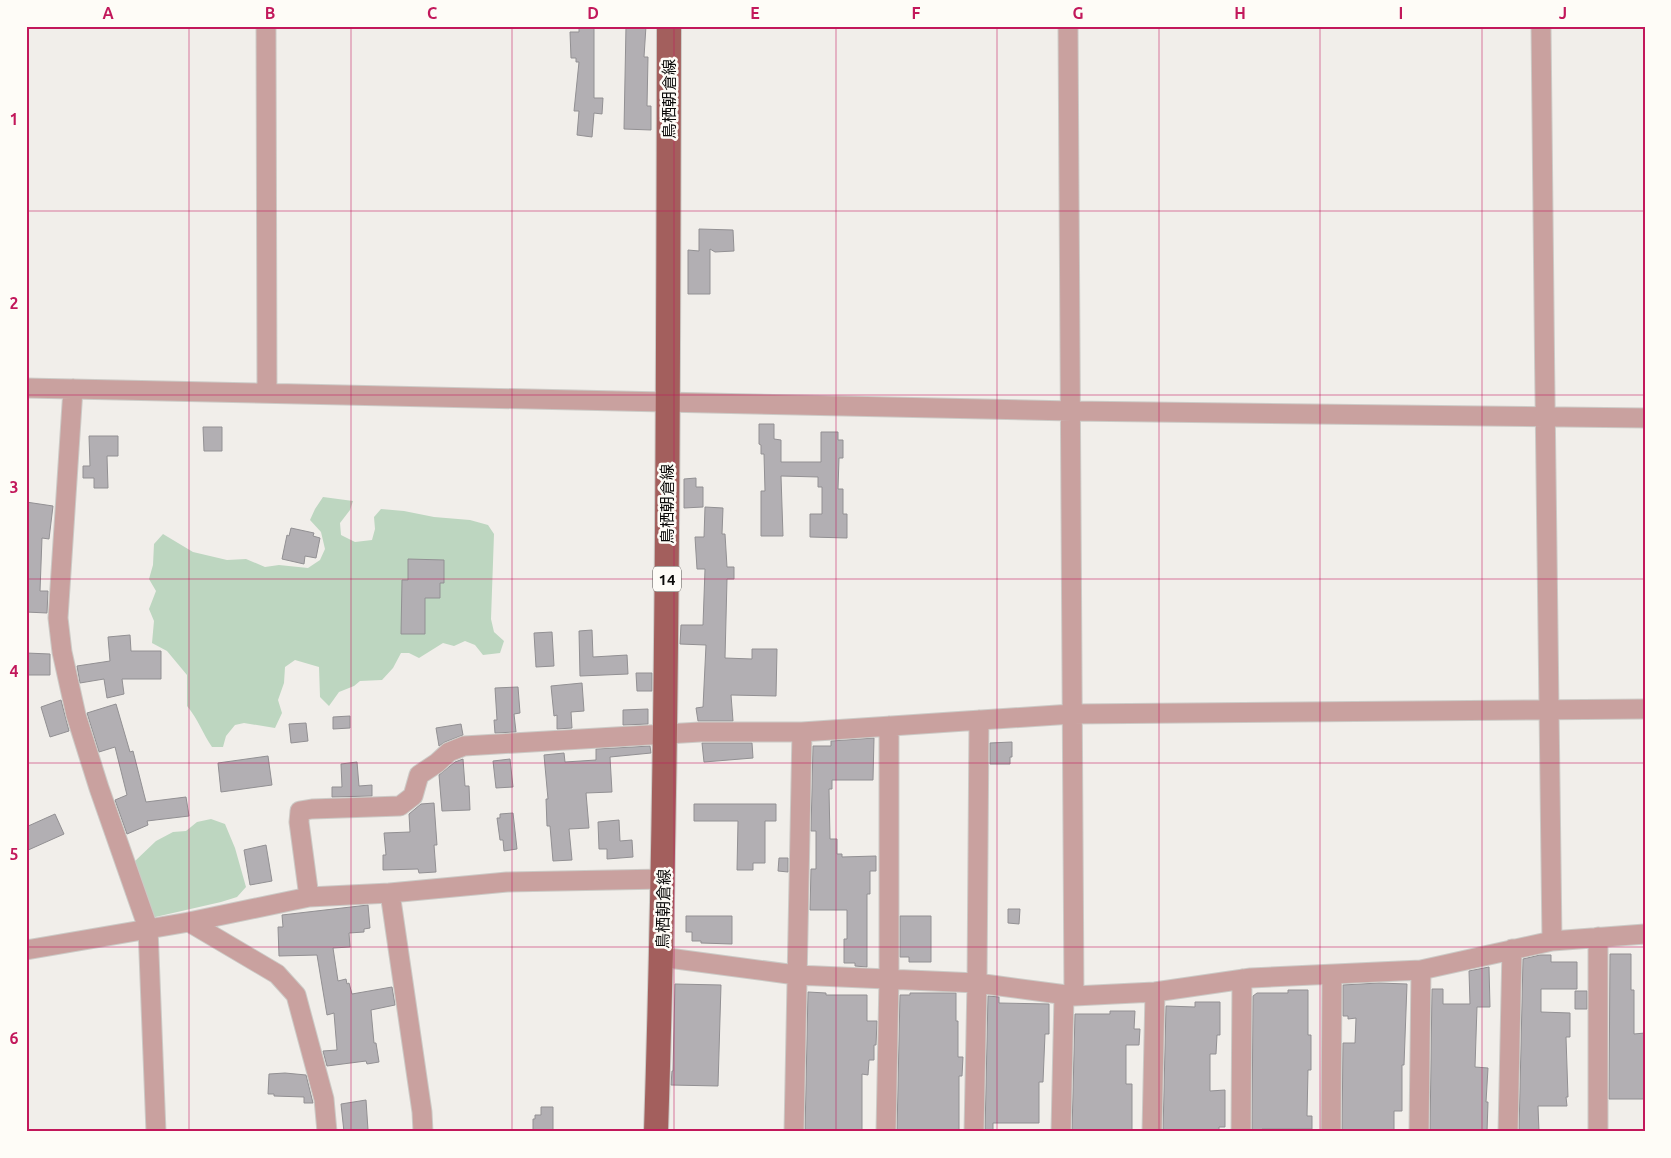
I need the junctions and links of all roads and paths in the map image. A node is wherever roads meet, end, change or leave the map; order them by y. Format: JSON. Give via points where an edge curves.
{"nodes":[{"id":1,"x":266,"y":26,"type":"edge"},
{"id":2,"x":669,"y":26,"type":"edge"},
{"id":3,"x":1068,"y":26,"type":"edge"},
{"id":4,"x":1541,"y":26,"type":"edge"},
{"id":5,"x":26,"y":388,"type":"edge"},
{"id":6,"x":73,"y":390,"type":"junction"},
{"id":7,"x":267,"y":393,"type":"junction"},
{"id":8,"x":668,"y":403,"type":"junction"},
{"id":9,"x":1070,"y":411,"type":"junction"},
{"id":10,"x":1546,"y":416,"type":"junction"},
{"id":11,"x":1645,"y":418,"type":"edge"},
{"id":12,"x":1547,"y":709,"type":"junction"},
{"id":13,"x":1645,"y":709,"type":"edge"},
{"id":14,"x":1072,"y":714,"type":"junction"},
{"id":15,"x":979,"y":720,"type":"junction"},
{"id":16,"x":889,"y":726,"type":"junction"},
{"id":17,"x":802,"y":732,"type":"junction"},
{"id":18,"x":666,"y":735,"type":"junction"},
{"id":19,"x":663,"y":879,"type":"junction"},
{"id":20,"x":390,"y":893,"type":"junction"},
{"id":21,"x":309,"y":897,"type":"junction"},
{"id":22,"x":189,"y":922,"type":"junction"},
{"id":23,"x":148,"y":928,"type":"junction"},
{"id":24,"x":1645,"y":934,"type":"edge"},
{"id":25,"x":1598,"y":937,"type":"junction"},
{"id":26,"x":1552,"y":941,"type":"junction"},
{"id":27,"x":1512,"y":949,"type":"junction"},
{"id":28,"x":26,"y":950,"type":"edge"},
{"id":29,"x":662,"y":957,"type":"junction"},
{"id":30,"x":1421,"y":970,"type":"junction"},
{"id":31,"x":796,"y":975,"type":"junction"},
{"id":32,"x":1332,"y":975,"type":"junction"},
{"id":33,"x":1242,"y":979,"type":"junction"},
{"id":34,"x":889,"y":980,"type":"junction"},
{"id":35,"x":977,"y":983,"type":"junction"},
{"id":36,"x":1155,"y":992,"type":"junction"},
{"id":37,"x":1069,"y":995,"type":"junction"},
{"id":38,"x":156,"y":1132,"type":"edge"},
{"id":39,"x":327,"y":1132,"type":"edge"},
{"id":40,"x":423,"y":1132,"type":"edge"},
{"id":41,"x":656,"y":1132,"type":"edge"},
{"id":42,"x":794,"y":1132,"type":"edge"},
{"id":43,"x":886,"y":1132,"type":"edge"},
{"id":44,"x":974,"y":1132,"type":"edge"},
{"id":45,"x":1060,"y":1132,"type":"edge"},
{"id":46,"x":1152,"y":1132,"type":"edge"},
{"id":47,"x":1241,"y":1132,"type":"edge"},
{"id":48,"x":1332,"y":1132,"type":"edge"},
{"id":49,"x":1419,"y":1132,"type":"edge"},
{"id":50,"x":1508,"y":1132,"type":"edge"},
{"id":51,"x":1598,"y":1132,"type":"edge"}],
"edges":[{"from":1,"to":7,"type":"street"},
{"from":2,"to":8,"type":"main road","name":"鳥栖朝倉線","number":"14"},
{"from":3,"to":9,"type":"street"},
{"from":4,"to":10,"type":"street"},
{"from":5,"to":6,"type":"street"},
{"from":6,"to":7,"type":"street"},
{"from":6,"to":23,"type":"street","via":[[58,618],[62,652],[76,715],[98,788]]},
{"from":7,"to":8,"type":"street"},
{"from":8,"to":9,"type":"street"},
{"from":8,"to":18,"type":"main road","name":"鳥栖朝倉線","number":"14"},
{"from":9,"to":10,"type":"street"},
{"from":9,"to":14,"type":"street"},
{"from":10,"to":11,"type":"street"},
{"from":10,"to":12,"type":"street"},
{"from":12,"to":13,"type":"street"},
{"from":12,"to":14,"type":"street"},
{"from":12,"to":26,"type":"street"},
{"from":14,"to":15,"type":"street"},
{"from":14,"to":37,"type":"street"},
{"from":15,"to":16,"type":"street"},
{"from":15,"to":35,"type":"street"},
{"from":16,"to":17,"type":"street"},
{"from":16,"to":34,"type":"street"},
{"from":17,"to":18,"type":"street"},
{"from":17,"to":31,"type":"street"},
{"from":18,"to":19,"type":"main road","name":"鳥栖朝倉線","number":"14"},
{"from":18,"to":21,"type":"street","via":[[464,746],[449,752],[419,775],[413,796],[400,806],[300,811]]},
{"from":19,"to":20,"type":"street","via":[[507,882]]},
{"from":19,"to":29,"type":"main road","name":"鳥栖朝倉線","number":"14"},
{"from":20,"to":21,"type":"street"},
{"from":20,"to":40,"type":"street"},
{"from":21,"to":22,"type":"street"},
{"from":22,"to":23,"type":"street"},
{"from":22,"to":39,"type":"street","via":[[277,974],[296,995],[324,1099]]},
{"from":23,"to":28,"type":"street"},
{"from":23,"to":38,"type":"street"},
{"from":24,"to":25,"type":"street"},
{"from":25,"to":26,"type":"street"},
{"from":25,"to":51,"type":"street"},
{"from":26,"to":27,"type":"street"},
{"from":27,"to":30,"type":"street"},
{"from":27,"to":50,"type":"street"},
{"from":29,"to":31,"type":"street"},
{"from":29,"to":41,"type":"main road","name":"鳥栖朝倉線","number":"14"},
{"from":30,"to":32,"type":"street"},
{"from":30,"to":49,"type":"street"},
{"from":31,"to":34,"type":"street"},
{"from":31,"to":42,"type":"street"},
{"from":32,"to":33,"type":"street"},
{"from":32,"to":48,"type":"street"},
{"from":33,"to":36,"type":"street"},
{"from":33,"to":47,"type":"street"},
{"from":34,"to":35,"type":"street"},
{"from":34,"to":43,"type":"street"},
{"from":35,"to":37,"type":"street"},
{"from":35,"to":44,"type":"street"},
{"from":36,"to":37,"type":"street"},
{"from":36,"to":46,"type":"street"},
{"from":37,"to":45,"type":"street"}]}
